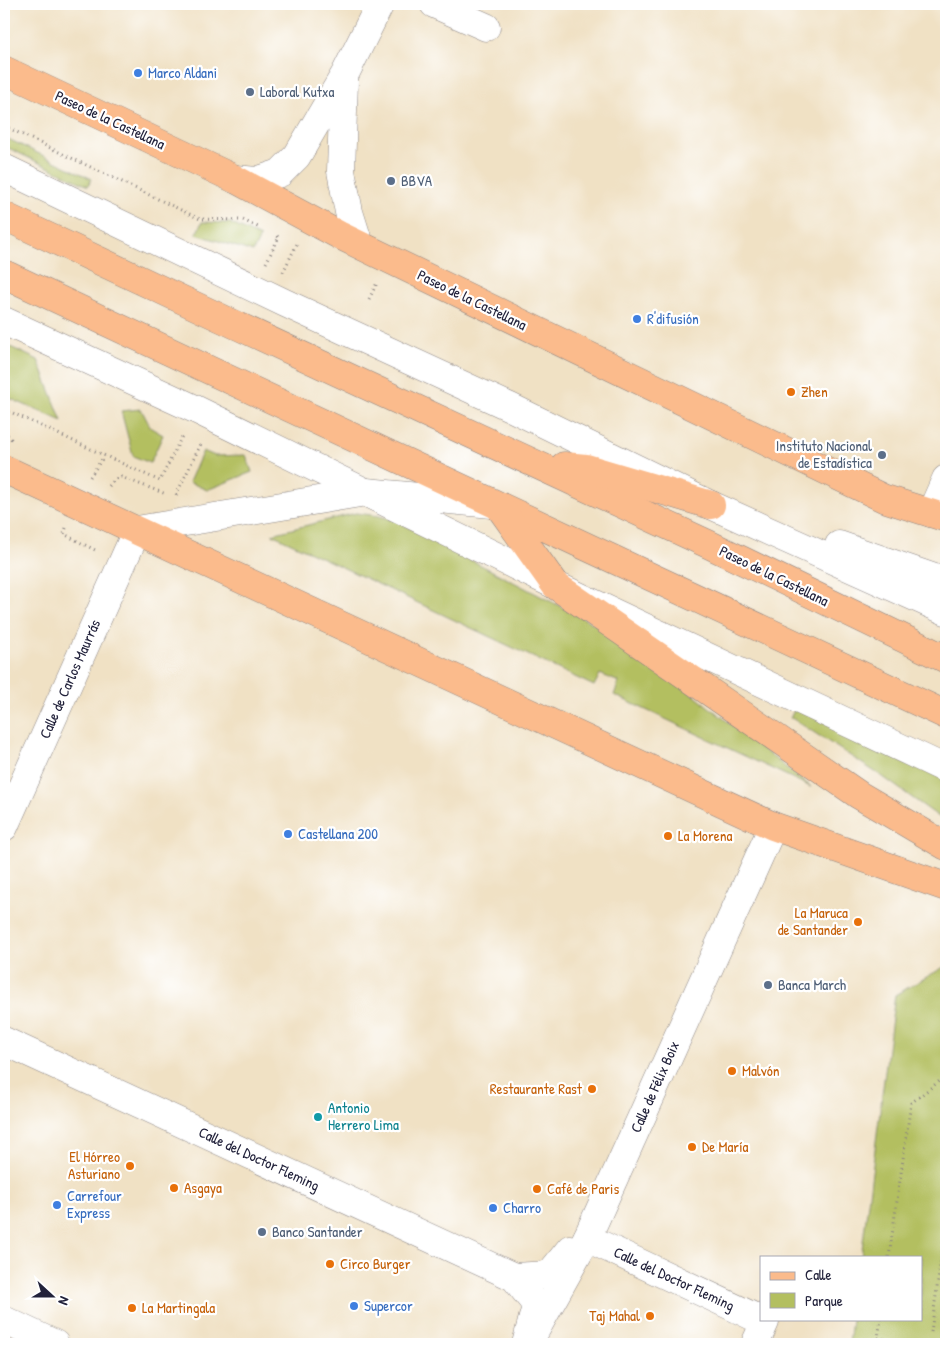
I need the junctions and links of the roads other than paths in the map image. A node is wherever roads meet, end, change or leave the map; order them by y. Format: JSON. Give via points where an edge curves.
{"nodes":[{"id":1,"x":380,"y":4,"type":"edge"},
{"id":2,"x":434,"y":4,"type":"edge"},
{"id":3,"x":486,"y":27,"type":"dead end"},
{"id":4,"x":4,"y":70,"type":"edge"},
{"id":5,"x":344,"y":74,"type":"junction"},
{"id":6,"x":4,"y":168,"type":"edge"},
{"id":7,"x":236,"y":179,"type":"junction"},
{"id":8,"x":4,"y":216,"type":"edge"},
{"id":9,"x":359,"y":244,"type":"junction"},
{"id":10,"x":4,"y":274,"type":"edge"},
{"id":11,"x":4,"y":321,"type":"edge"},
{"id":12,"x":540,"y":465,"type":"junction"},
{"id":13,"x":4,"y":469,"type":"edge"},
{"id":14,"x":946,"y":479,"type":"edge"},
{"id":15,"x":366,"y":492,"type":"junction"},
{"id":16,"x":498,"y":504,"type":"junction"},
{"id":17,"x":711,"y":506,"type":"junction"},
{"id":18,"x":939,"y":515,"type":"edge"},
{"id":19,"x":137,"y":530,"type":"junction"},
{"id":20,"x":946,"y":582,"type":"edge"},
{"id":21,"x":555,"y":585,"type":"junction"},
{"id":22,"x":946,"y":611,"type":"edge"},
{"id":23,"x":946,"y":659,"type":"edge"},
{"id":24,"x":946,"y":715,"type":"edge"},
{"id":25,"x":946,"y":769,"type":"edge"},
{"id":26,"x":773,"y":826,"type":"junction"},
{"id":27,"x":4,"y":827,"type":"edge"},
{"id":28,"x":946,"y":846,"type":"edge"},
{"id":29,"x":946,"y":887,"type":"edge"},
{"id":30,"x":4,"y":1041,"type":"edge"},
{"id":31,"x":592,"y":1228,"type":"junction"},
{"id":32,"x":514,"y":1277,"type":"junction"},
{"id":33,"x":760,"y":1319,"type":"edge"},
{"id":34,"x":4,"y":1320,"type":"edge"},
{"id":35,"x":761,"y":1320,"type":"edge"},
{"id":36,"x":55,"y":1344,"type":"edge"},
{"id":37,"x":527,"y":1344,"type":"edge"},
{"id":38,"x":755,"y":1344,"type":"edge"}],
"edges":[{"from":1,"to":5,"type":"street"},
{"from":2,"to":3,"type":"street"},
{"from":4,"to":7,"type":"main road","name":"Paseo de la Castellana"},
{"from":5,"to":7,"type":"street","via":[[297,156],[280,173],[256,181]]},
{"from":5,"to":9,"type":"street","via":[[341,171]]},
{"from":6,"to":17,"type":"street"},
{"from":7,"to":9,"type":"main road","name":"Paseo de la Castellana"},
{"from":8,"to":12,"type":"main road","name":"Paseo de la Castellana"},
{"from":9,"to":18,"type":"main road","name":"Paseo de la Castellana","via":[[883,498]]},
{"from":10,"to":16,"type":"main road"},
{"from":11,"to":15,"type":"street"},
{"from":12,"to":17,"type":"main road","via":[[586,468]]},
{"from":12,"to":23,"type":"main road","name":"Paseo de la Castellana"},
{"from":13,"to":19,"type":"main road"},
{"from":14,"to":18,"type":"street"},
{"from":15,"to":16,"type":"street"},
{"from":15,"to":19,"type":"street"},
{"from":15,"to":21,"type":"street"},
{"from":16,"to":21,"type":"main road"},
{"from":16,"to":24,"type":"main road"},
{"from":17,"to":20,"type":"street"},
{"from":17,"to":22,"type":"street"},
{"from":19,"to":26,"type":"main road"},
{"from":19,"to":27,"type":"street","name":"Calle de Carlos Maurrás"},
{"from":21,"to":25,"type":"street"},
{"from":21,"to":28,"type":"main road","via":[[859,795]]},
{"from":26,"to":29,"type":"main road"},
{"from":26,"to":31,"type":"street","name":"Calle de Félix Boix"},
{"from":30,"to":32,"type":"street","name":"Calle del Doctor Fleming"},
{"from":31,"to":32,"type":"street","name":"Calle del Doctor Fleming","via":[[549,1275]]},
{"from":31,"to":33,"type":"street","name":"Calle del Doctor Fleming"},
{"from":31,"to":37,"type":"street","name":"Calle de Félix Boix"},
{"from":32,"to":37,"type":"street","name":"Calle del Doctor Fleming","via":[[534,1302],[536,1310]]},
{"from":34,"to":36,"type":"street"},
{"from":35,"to":38,"type":"street","name":"Calle del Doctor Fleming","via":[[765,1322]]}]}
